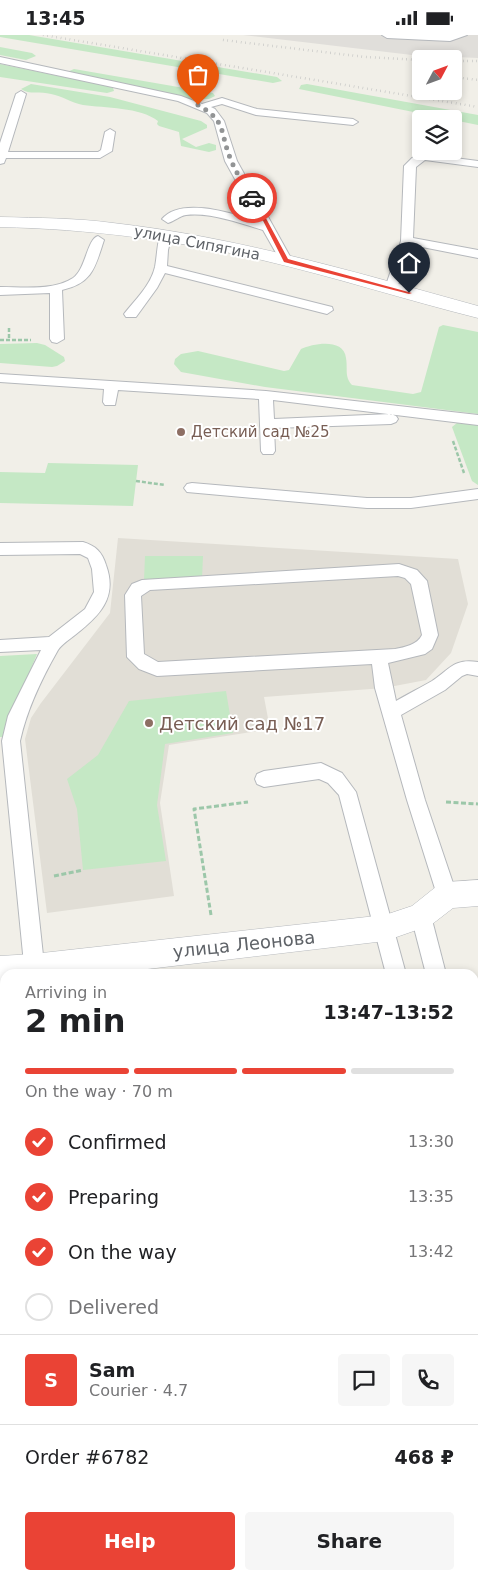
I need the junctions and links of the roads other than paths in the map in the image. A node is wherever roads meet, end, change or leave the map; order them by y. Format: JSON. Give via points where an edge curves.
{"nodes":[{"id":1,"x":387,"y":35,"type":"edge"},
{"id":2,"x":462,"y":35,"type":"edge"},
{"id":3,"x":0,"y":60,"type":"edge"},
{"id":4,"x":21,"y":94,"type":"dead end"},
{"id":5,"x":201,"y":107,"type":"junction"},
{"id":6,"x":353,"y":122,"type":"dead end"},
{"id":7,"x":110,"y":132,"type":"dead end"},
{"id":8,"x":1,"y":158,"type":"edge"},
{"id":9,"x":478,"y":164,"type":"edge"},
{"id":10,"x":0,"y":222,"type":"edge"},
{"id":11,"x":167,"y":227,"type":"junction"},
{"id":12,"x":269,"y":228,"type":"junction"},
{"id":13,"x":98,"y":240,"type":"dead end"},
{"id":14,"x":407,"y":241,"type":"junction"},
{"id":15,"x":478,"y":254,"type":"edge"},
{"id":16,"x":286,"y":260,"type":"junction"},
{"id":17,"x":162,"y":268,"type":"junction"},
{"id":18,"x":56,"y":288,"type":"junction"},
{"id":19,"x":392,"y":288,"type":"junction"},
{"id":20,"x":0,"y":291,"type":"edge"},
{"id":21,"x":327,"y":310,"type":"dead end"},
{"id":22,"x":478,"y":312,"type":"edge"},
{"id":23,"x":131,"y":314,"type":"dead end"},
{"id":24,"x":57,"y":339,"type":"dead end"},
{"id":25,"x":0,"y":378,"type":"edge"},
{"id":26,"x":112,"y":384,"type":"junction"},
{"id":27,"x":266,"y":395,"type":"junction"},
{"id":28,"x":110,"y":402,"type":"dead end"},
{"id":29,"x":424,"y":418,"type":"dead end"},
{"id":30,"x":478,"y":419,"type":"edge"},
{"id":31,"x":268,"y":424,"type":"junction"},
{"id":32,"x":268,"y":451,"type":"dead end"},
{"id":33,"x":192,"y":488,"type":"dead end"},
{"id":34,"x":478,"y":494,"type":"edge"},
{"id":35,"x":0,"y":549,"type":"edge"},
{"id":36,"x":53,"y":643,"type":"junction"},
{"id":37,"x":0,"y":646,"type":"edge"},
{"id":38,"x":380,"y":657,"type":"junction"},
{"id":39,"x":478,"y":669,"type":"edge"},
{"id":40,"x":391,"y":712,"type":"junction"},
{"id":41,"x":264,"y":779,"type":"dead end"},
{"id":42,"x":478,"y":893,"type":"edge"},
{"id":43,"x":447,"y":895,"type":"junction"},
{"id":44,"x":421,"y":916,"type":"junction"},
{"id":45,"x":385,"y":928,"type":"junction"},
{"id":46,"x":34,"y":969,"type":"edge"},
{"id":47,"x":50,"y":969,"type":"edge"},
{"id":48,"x":395,"y":969,"type":"edge"},
{"id":49,"x":435,"y":969,"type":"edge"}],
"edges":[{"from":1,"to":2,"type":"lane","via":[[418,38]]},
{"from":3,"to":5,"type":"lane","via":[[162,94]]},
{"from":4,"to":8,"type":"lane"},
{"from":5,"to":6,"type":"lane","via":[[222,101],[256,112]]},
{"from":5,"to":12,"type":"lane","via":[[219,121],[231,161]]},
{"from":7,"to":8,"type":"lane","via":[[106,151],[100,155]]},
{"from":9,"to":14,"type":"lane","via":[[424,157],[410,166]]},
{"from":10,"to":11,"type":"street","name":"улица Сипягина"},
{"from":11,"to":12,"type":"lane","via":[[172,213],[196,210]]},
{"from":11,"to":16,"type":"street","name":"улица Сипягина"},
{"from":11,"to":17,"type":"lane"},
{"from":12,"to":16,"type":"lane"},
{"from":13,"to":18,"type":"lane","via":[[83,276],[77,282]]},
{"from":14,"to":15,"type":"lane"},
{"from":14,"to":19,"type":"lane"},
{"from":16,"to":19,"type":"street","name":"улица Сипягина"},
{"from":17,"to":21,"type":"lane"},
{"from":17,"to":23,"type":"lane"},
{"from":18,"to":20,"type":"lane"},
{"from":18,"to":24,"type":"lane"},
{"from":19,"to":22,"type":"street","name":"улица Сипягина"},
{"from":25,"to":26,"type":"lane"},
{"from":26,"to":27,"type":"lane"},
{"from":26,"to":28,"type":"lane"},
{"from":27,"to":30,"type":"lane"},
{"from":27,"to":31,"type":"lane"},
{"from":29,"to":31,"type":"lane"},
{"from":31,"to":32,"type":"lane"},
{"from":33,"to":34,"type":"lane","via":[[367,503],[411,503]]},
{"from":35,"to":36,"type":"lane","via":[[83,548],[94,555],[100,569],[102,592],[91,613]]},
{"from":36,"to":37,"type":"lane"},
{"from":36,"to":46,"type":"lane","via":[[17,716],[11,741]]},
{"from":38,"to":38,"type":"lane","via":[[157,669],[136,657],[133,595],[138,588],[148,584],[399,570],[419,581],[430,635],[419,649]]},
{"from":38,"to":40,"type":"lane"},
{"from":39,"to":40,"type":"lane","via":[[466,667],[456,671],[439,685]]},
{"from":40,"to":43,"type":"lane"},
{"from":41,"to":45,"type":"lane","via":[[321,771],[341,785],[347,793]]},
{"from":42,"to":43,"type":"street"},
{"from":43,"to":44,"type":"street","name":"улица Леонова"},
{"from":44,"to":45,"type":"street","name":"улица Леонова"},
{"from":44,"to":49,"type":"lane"},
{"from":45,"to":47,"type":"street","name":"улица Леонова"},
{"from":45,"to":48,"type":"lane"}]}
